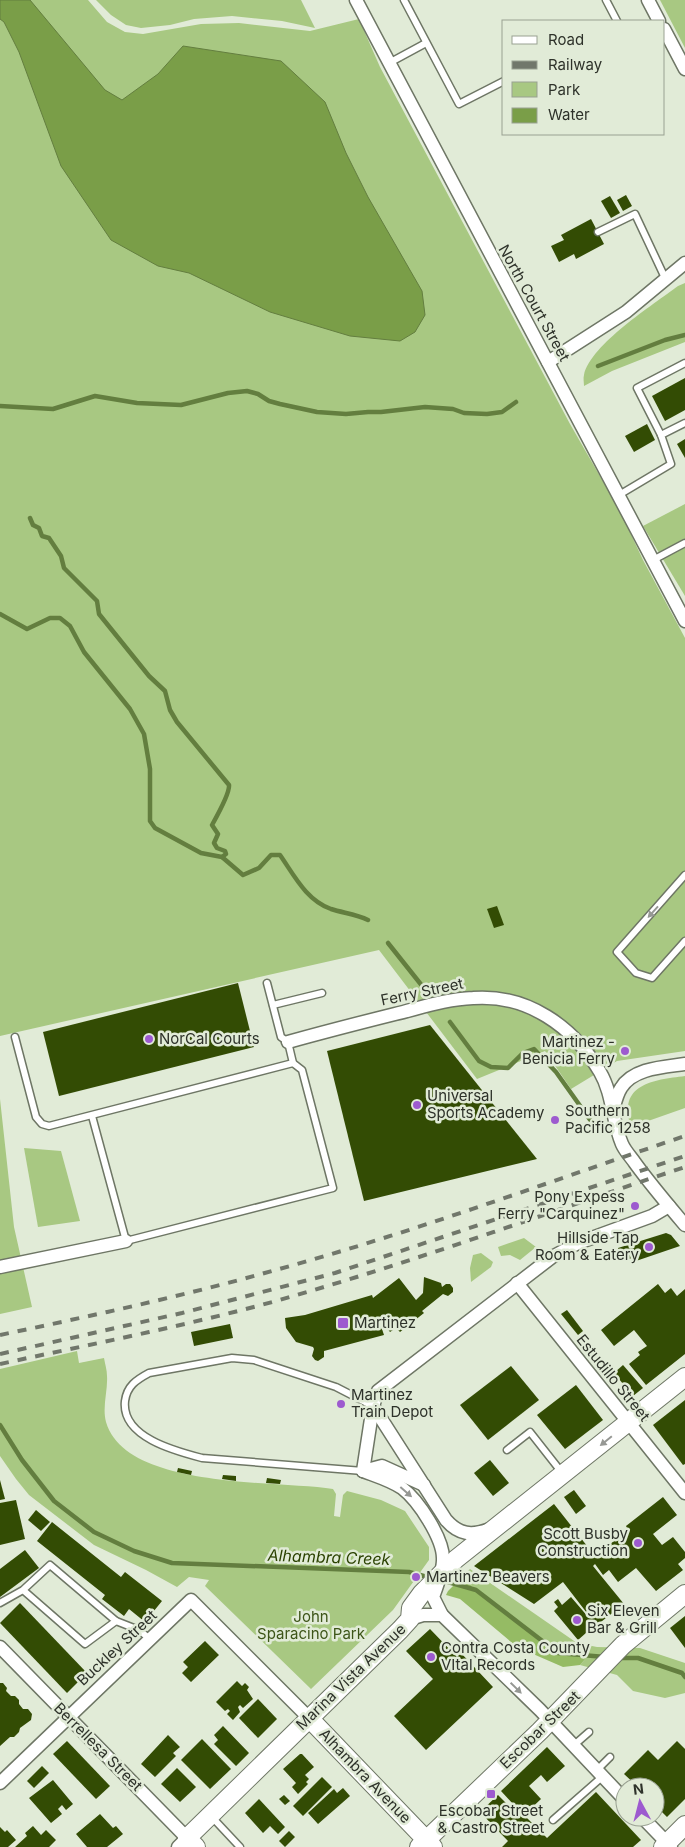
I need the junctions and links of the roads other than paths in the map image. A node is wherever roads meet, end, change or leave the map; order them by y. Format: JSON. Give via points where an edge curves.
{"nodes":[{"id":1,"x":356,"y":0,"type":"edge"},
{"id":2,"x":404,"y":0,"type":"edge"},
{"id":3,"x":606,"y":0,"type":"edge"},
{"id":4,"x":648,"y":0,"type":"edge"},
{"id":5,"x":616,"y":20,"type":"edge"},
{"id":6,"x":658,"y":20,"type":"edge"},
{"id":7,"x":665,"y":31,"type":"edge"},
{"id":8,"x":426,"y":43,"type":"junction"},
{"id":9,"x":389,"y":63,"type":"junction"},
{"id":10,"x":685,"y":70,"type":"edge"},
{"id":11,"x":502,"y":82,"type":"edge"},
{"id":12,"x":598,"y":232,"type":"dead end"},
{"id":13,"x":685,"y":263,"type":"edge"},
{"id":14,"x":666,"y":280,"type":"junction"},
{"id":15,"x":548,"y":362,"type":"junction"},
{"id":16,"x":685,"y":363,"type":"edge"},
{"id":17,"x":685,"y":423,"type":"edge"},
{"id":18,"x":661,"y":436,"type":"junction"},
{"id":19,"x":619,"y":496,"type":"junction"},
{"id":20,"x":685,"y":543,"type":"edge"},
{"id":21,"x":653,"y":560,"type":"junction"},
{"id":22,"x":685,"y":620,"type":"edge"},
{"id":23,"x":685,"y":875,"type":"edge"},
{"id":24,"x":685,"y":941,"type":"edge"},
{"id":25,"x":267,"y":984,"type":"dead end"},
{"id":26,"x":322,"y":993,"type":"dead end"},
{"id":27,"x":272,"y":1005,"type":"junction"},
{"id":28,"x":15,"y":1038,"type":"dead end"},
{"id":29,"x":288,"y":1042,"type":"junction"},
{"id":30,"x":293,"y":1063,"type":"junction"},
{"id":31,"x":685,"y":1064,"type":"edge"},
{"id":32,"x":613,"y":1110,"type":"junction"},
{"id":33,"x":92,"y":1116,"type":"junction"},
{"id":34,"x":669,"y":1206,"type":"junction"},
{"id":35,"x":685,"y":1225,"type":"edge"},
{"id":36,"x":126,"y":1241,"type":"junction"},
{"id":37,"x":0,"y":1267,"type":"edge"},
{"id":38,"x":517,"y":1283,"type":"junction"},
{"id":39,"x":685,"y":1377,"type":"edge"},
{"id":40,"x":373,"y":1406,"type":"junction"},
{"id":41,"x":629,"y":1423,"type":"junction"},
{"id":42,"x":507,"y":1450,"type":"dead end"},
{"id":43,"x":363,"y":1471,"type":"junction"},
{"id":44,"x":563,"y":1475,"type":"junction"},
{"id":45,"x":424,"y":1485,"type":"junction"},
{"id":46,"x":685,"y":1493,"type":"edge"},
{"id":47,"x":494,"y":1528,"type":"junction"},
{"id":48,"x":446,"y":1566,"type":"junction"},
{"id":49,"x":23,"y":1590,"type":"junction"},
{"id":50,"x":685,"y":1594,"type":"edge"},
{"id":51,"x":428,"y":1595,"type":"junction"},
{"id":52,"x":191,"y":1600,"type":"joint"},
{"id":53,"x":0,"y":1604,"type":"edge"},
{"id":54,"x":442,"y":1616,"type":"junction"},
{"id":55,"x":410,"y":1619,"type":"junction"},
{"id":56,"x":116,"y":1621,"type":"junction"},
{"id":57,"x":151,"y":1640,"type":"junction"},
{"id":58,"x":0,"y":1647,"type":"edge"},
{"id":59,"x":68,"y":1717,"type":"junction"},
{"id":60,"x":309,"y":1718,"type":"junction"},
{"id":61,"x":549,"y":1719,"type":"junction"},
{"id":62,"x":589,"y":1732,"type":"dead end"},
{"id":63,"x":574,"y":1746,"type":"junction"},
{"id":64,"x":610,"y":1757,"type":"dead end"},
{"id":65,"x":599,"y":1774,"type":"junction"},
{"id":66,"x":0,"y":1783,"type":"edge"},
{"id":67,"x":615,"y":1790,"type":"edge"},
{"id":68,"x":210,"y":1815,"type":"junction"},
{"id":69,"x":553,"y":1820,"type":"dead end"},
{"id":70,"x":685,"y":1825,"type":"edge"},
{"id":71,"x":651,"y":1827,"type":"edge"},
{"id":72,"x":187,"y":1844,"type":"edge"},
{"id":73,"x":426,"y":1845,"type":"edge"},
{"id":74,"x":667,"y":1846,"type":"edge"},
{"id":75,"x":240,"y":1847,"type":"edge"}],
"edges":[{"from":1,"to":9,"type":"street","name":"North Court Street"},
{"from":2,"to":8,"type":"lane"},
{"from":3,"to":5,"type":"lane"},
{"from":4,"to":6,"type":"street"},
{"from":7,"to":10,"type":"street"},
{"from":8,"to":9,"type":"lane"},
{"from":8,"to":11,"type":"lane","via":[[459,104]]},
{"from":9,"to":15,"type":"street","name":"North Court Street"},
{"from":12,"to":14,"type":"lane","via":[[635,214]]},
{"from":13,"to":14,"type":"street"},
{"from":14,"to":15,"type":"street","via":[[626,312]]},
{"from":15,"to":19,"type":"street","name":"North Court Street"},
{"from":16,"to":18,"type":"lane","via":[[637,388]]},
{"from":17,"to":18,"type":"lane"},
{"from":18,"to":19,"type":"lane","via":[[671,464]]},
{"from":19,"to":21,"type":"street","name":"North Court Street"},
{"from":20,"to":21,"type":"lane"},
{"from":21,"to":22,"type":"street","name":"North Court Street"},
{"from":23,"to":24,"type":"lane","one_way":true,"via":[[617,952],[636,973],[652,978]]},
{"from":25,"to":27,"type":"lane"},
{"from":26,"to":27,"type":"lane"},
{"from":27,"to":29,"type":"lane","via":[[281,1037]]},
{"from":28,"to":33,"type":"lane","via":[[36,1117],[42,1124],[56,1126]]},
{"from":29,"to":30,"type":"lane"},
{"from":29,"to":32,"type":"street","name":"Ferry Street","via":[[455,1000],[502,1000],[545,1014],[575,1038],[600,1073]]},
{"from":30,"to":33,"type":"lane"},
{"from":30,"to":36,"type":"lane","via":[[302,1070],[333,1188]]},
{"from":31,"to":32,"type":"street","via":[[636,1075],[620,1089]]},
{"from":32,"to":34,"type":"street","name":"Ferry Street","via":[[623,1146]]},
{"from":33,"to":36,"type":"lane"},
{"from":34,"to":35,"type":"street","name":"Ferry Street"},
{"from":34,"to":38,"type":"street","via":[[652,1216],[578,1243],[552,1257]]},
{"from":36,"to":37,"type":"street"},
{"from":38,"to":40,"type":"street","via":[[378,1391]]},
{"from":38,"to":41,"type":"street","name":"Estudillo Street"},
{"from":39,"to":41,"type":"main road","name":"Marina Vista Avenue"},
{"from":40,"to":43,"type":"street"},
{"from":40,"to":43,"type":"lane","via":[[336,1386],[254,1360],[232,1358],[149,1373],[129,1387],[126,1396],[126,1413],[138,1432],[178,1452],[202,1458]]},
{"from":40,"to":45,"type":"street"},
{"from":41,"to":44,"type":"main road","name":"Marina Vista Avenue","one_way":true},
{"from":41,"to":46,"type":"street","name":"Estudillo Street"},
{"from":42,"to":44,"type":"lane","via":[[530,1432]]},
{"from":43,"to":45,"type":"street","via":[[382,1466]]},
{"from":43,"to":48,"type":"street","one_way":true,"via":[[410,1494],[437,1535]]},
{"from":44,"to":47,"type":"main road","name":"Marina Vista Avenue"},
{"from":45,"to":47,"type":"street","via":[[452,1527],[472,1534]]},
{"from":47,"to":48,"type":"main road","name":"Marina Vista Avenue"},
{"from":48,"to":51,"type":"main road","name":"Marina Vista Avenue"},
{"from":49,"to":53,"type":"lane"},
{"from":49,"to":56,"type":"lane","via":[[85,1644]]},
{"from":49,"to":56,"type":"lane","via":[[50,1565]]},
{"from":50,"to":61,"type":"main road","name":"Escobar Street","via":[[623,1645]]},
{"from":51,"to":54,"type":"street"},
{"from":51,"to":55,"type":"main road","name":"Marina Vista Avenue","via":[[411,1608]]},
{"from":52,"to":57,"type":"street","name":"Buckley Street"},
{"from":52,"to":60,"type":"street","name":"Alhambra Avenue"},
{"from":54,"to":55,"type":"street","via":[[423,1615]]},
{"from":54,"to":61,"type":"street","one_way":true},
{"from":55,"to":60,"type":"main road","name":"Marina Vista Avenue"},
{"from":56,"to":57,"type":"lane","via":[[139,1630]]},
{"from":57,"to":59,"type":"street","name":"Buckley Street"},
{"from":58,"to":59,"type":"street","name":"Berrellesa Street"},
{"from":59,"to":66,"type":"street","name":"Buckley Street"},
{"from":59,"to":72,"type":"street","name":"Berrellesa Street"},
{"from":60,"to":68,"type":"main road","name":"Marina Vista Avenue"},
{"from":60,"to":73,"type":"main road","name":"Alhambra Avenue"},
{"from":61,"to":63,"type":"street"},
{"from":61,"to":73,"type":"main road","name":"Escobar Street"},
{"from":62,"to":63,"type":"lane"},
{"from":63,"to":65,"type":"street"},
{"from":64,"to":65,"type":"lane"},
{"from":65,"to":67,"type":"street"},
{"from":65,"to":69,"type":"lane"},
{"from":68,"to":72,"type":"main road","name":"Marina Vista Avenue"},
{"from":68,"to":75,"type":"lane"},
{"from":70,"to":74,"type":"main road"},
{"from":71,"to":74,"type":"street"}]}
